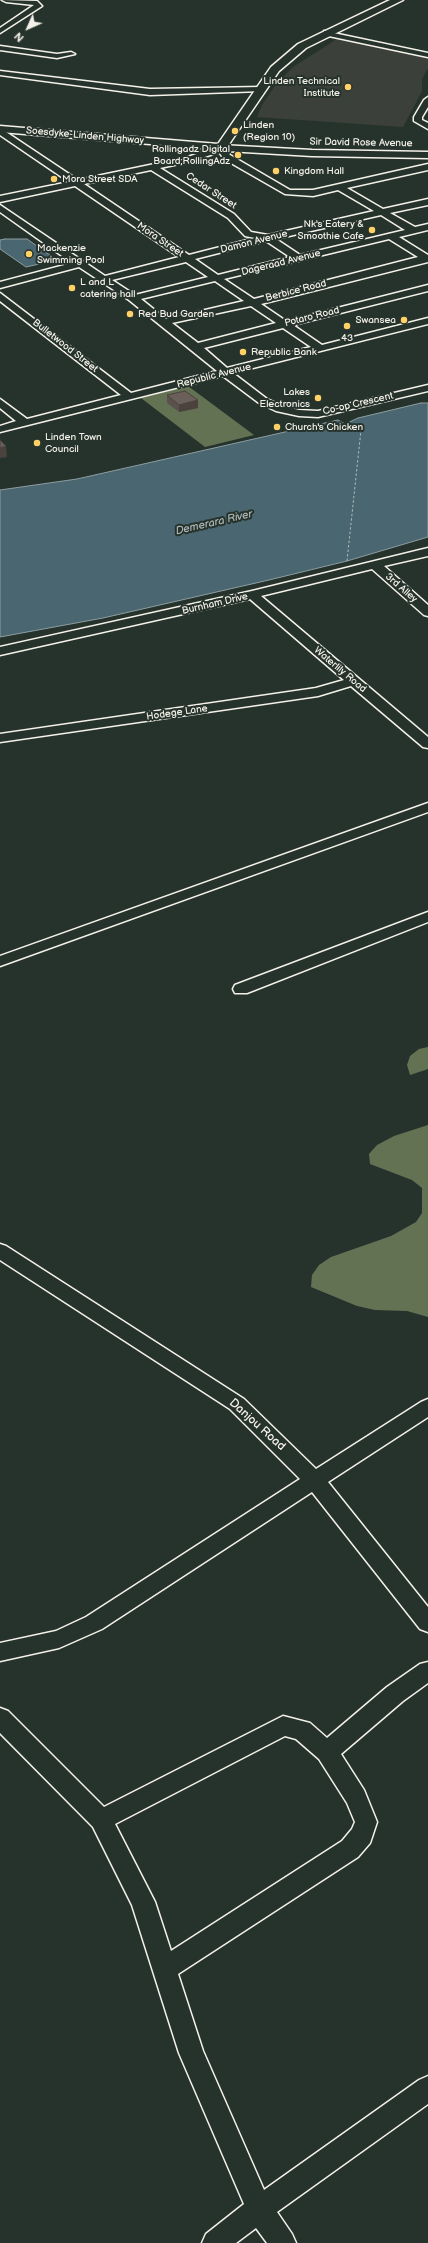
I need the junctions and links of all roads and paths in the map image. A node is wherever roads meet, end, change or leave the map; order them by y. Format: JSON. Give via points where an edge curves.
{"nodes":[{"id":1,"x":6,"y":0,"type":"edge"},
{"id":2,"x":398,"y":0,"type":"edge"},
{"id":3,"x":0,"y":31,"type":"edge"},
{"id":4,"x":327,"y":33,"type":"junction"},
{"id":5,"x":0,"y":48,"type":"edge"},
{"id":6,"x":71,"y":54,"type":"dead end"},
{"id":7,"x":428,"y":55,"type":"edge"},
{"id":8,"x":0,"y":73,"type":"edge"},
{"id":9,"x":262,"y":89,"type":"junction"},
{"id":10,"x":428,"y":100,"type":"edge"},
{"id":11,"x":428,"y":126,"type":"edge"},
{"id":12,"x":0,"y":130,"type":"edge"},
{"id":13,"x":221,"y":148,"type":"junction"},
{"id":14,"x":428,"y":154,"type":"edge"},
{"id":15,"x":151,"y":166,"type":"junction"},
{"id":16,"x":428,"y":167,"type":"edge"},
{"id":17,"x":74,"y":182,"type":"junction"},
{"id":18,"x":337,"y":186,"type":"junction"},
{"id":19,"x":0,"y":199,"type":"edge"},
{"id":20,"x":428,"y":202,"type":"edge"},
{"id":21,"x":0,"y":208,"type":"edge"},
{"id":22,"x":384,"y":213,"type":"junction"},
{"id":23,"x":428,"y":227,"type":"edge"},
{"id":24,"x":414,"y":231,"type":"junction"},
{"id":25,"x":391,"y":236,"type":"junction"},
{"id":26,"x":268,"y":238,"type":"junction"},
{"id":27,"x":188,"y":258,"type":"junction"},
{"id":28,"x":427,"y":258,"type":"edge"},
{"id":29,"x":299,"y":259,"type":"junction"},
{"id":30,"x":80,"y":264,"type":"junction"},
{"id":31,"x":104,"y":279,"type":"junction"},
{"id":32,"x":218,"y":279,"type":"junction"},
{"id":33,"x":0,"y":285,"type":"edge"},
{"id":34,"x":428,"y":288,"type":"edge"},
{"id":35,"x":0,"y":296,"type":"edge"},
{"id":36,"x":133,"y":298,"type":"junction"},
{"id":37,"x":255,"y":302,"type":"junction"},
{"id":38,"x":428,"y":321,"type":"edge"},
{"id":39,"x":165,"y":322,"type":"junction"},
{"id":40,"x":287,"y":324,"type":"junction"},
{"id":41,"x":196,"y":347,"type":"junction"},
{"id":42,"x":321,"y":348,"type":"junction"},
{"id":43,"x":227,"y":373,"type":"junction"},
{"id":44,"x":428,"y":388,"type":"edge"},
{"id":45,"x":130,"y":397,"type":"junction"},
{"id":46,"x":0,"y":402,"type":"edge"},
{"id":47,"x":25,"y":423,"type":"junction"},
{"id":48,"x":0,"y":429,"type":"edge"},
{"id":49,"x":428,"y":552,"type":"edge"},
{"id":50,"x":375,"y":565,"type":"junction"},
{"id":51,"x":252,"y":595,"type":"junction"},
{"id":52,"x":428,"y":612,"type":"edge"},
{"id":53,"x":0,"y":651,"type":"edge"},
{"id":54,"x":353,"y":681,"type":"junction"},
{"id":55,"x":0,"y":738,"type":"edge"},
{"id":56,"x":428,"y":744,"type":"edge"},
{"id":57,"x":428,"y":807,"type":"edge"},
{"id":58,"x":428,"y":917,"type":"edge"},
{"id":59,"x":0,"y":961,"type":"edge"},
{"id":60,"x":241,"y":989,"type":"dead end"},
{"id":61,"x":0,"y":1251,"type":"edge"},
{"id":62,"x":428,"y":1407,"type":"edge"},
{"id":63,"x":316,"y":1481,"type":"junction"},
{"id":64,"x":428,"y":1623,"type":"edge"},
{"id":65,"x":0,"y":1652,"type":"edge"},
{"id":66,"x":428,"y":1671,"type":"edge"},
{"id":67,"x":0,"y":1718,"type":"edge"},
{"id":68,"x":327,"y":1752,"type":"junction"},
{"id":69,"x":101,"y":1820,"type":"junction"},
{"id":70,"x":164,"y":1969,"type":"junction"},
{"id":71,"x":428,"y":2089,"type":"edge"},
{"id":72,"x":259,"y":2209,"type":"junction"},
{"id":73,"x":215,"y":2243,"type":"edge"},
{"id":74,"x":283,"y":2243,"type":"edge"}],
"edges":[{"from":1,"to":3,"type":"street","via":[[37,3],[38,6]]},
{"from":2,"to":4,"type":"main road"},
{"from":4,"to":7,"type":"street"},
{"from":4,"to":9,"type":"main road","via":[[302,46],[275,69]]},
{"from":5,"to":6,"type":"street","via":[[57,56]]},
{"from":8,"to":9,"type":"street","via":[[150,92]]},
{"from":9,"to":13,"type":"main road"},
{"from":10,"to":11,"type":"street","via":[[418,121]]},
{"from":12,"to":13,"type":"main road","name":"Soesdyke-Linden Highway"},
{"from":12,"to":17,"type":"street","name":"Mora Street"},
{"from":13,"to":14,"type":"street","name":"Sir David Rose Avenue","via":[[312,153]]},
{"from":13,"to":15,"type":"street","via":[[190,159]]},
{"from":13,"to":18,"type":"street","via":[[227,157],[288,192],[304,194]]},
{"from":15,"to":17,"type":"street"},
{"from":15,"to":26,"type":"street","name":"Cedar Street","via":[[231,216],[248,234]]},
{"from":16,"to":18,"type":"street"},
{"from":17,"to":19,"type":"street"},
{"from":17,"to":27,"type":"street","name":"Mora Street"},
{"from":18,"to":22,"type":"street"},
{"from":20,"to":22,"type":"street","name":"Damon Avenue"},
{"from":21,"to":30,"type":"street","name":"Co-op Crescent"},
{"from":22,"to":24,"type":"street"},
{"from":22,"to":26,"type":"street","name":"Damon Avenue"},
{"from":23,"to":24,"type":"street","name":"Dageraad Avenue"},
{"from":24,"to":25,"type":"street","name":"Dageraad Avenue"},
{"from":25,"to":28,"type":"street"},
{"from":25,"to":29,"type":"street","name":"Dageraad Avenue"},
{"from":26,"to":27,"type":"street","name":"Damon Avenue"},
{"from":26,"to":29,"type":"street","name":"Cedar Street"},
{"from":27,"to":31,"type":"street","name":"Damon Avenue"},
{"from":27,"to":32,"type":"street","name":"Mora Street"},
{"from":28,"to":37,"type":"street","name":"Berbice Road"},
{"from":29,"to":32,"type":"street","name":"Dageraad Avenue"},
{"from":30,"to":31,"type":"street","name":"Co-op Crescent"},
{"from":30,"to":33,"type":"street"},
{"from":31,"to":36,"type":"street","name":"Co-op Crescent"},
{"from":32,"to":36,"type":"street","name":"Dageraad Avenue"},
{"from":32,"to":37,"type":"street","name":"Mora Street"},
{"from":34,"to":40,"type":"street","name":"Potaro Road"},
{"from":35,"to":45,"type":"street","name":"Bulletwood Street"},
{"from":36,"to":39,"type":"street","name":"Co-op Crescent"},
{"from":37,"to":39,"type":"street","name":"Berbice Road"},
{"from":37,"to":40,"type":"street","name":"Mora Street"},
{"from":38,"to":42,"type":"street","name":"Republic Avenue"},
{"from":39,"to":41,"type":"street","name":"Co-op Crescent"},
{"from":40,"to":41,"type":"street","name":"Potaro Road"},
{"from":40,"to":42,"type":"street","name":"Mora Street"},
{"from":41,"to":43,"type":"street","name":"Co-op Crescent"},
{"from":42,"to":43,"type":"street","name":"Republic Avenue"},
{"from":43,"to":44,"type":"street","name":"Co-op Crescent","via":[[263,401],[280,409],[299,413],[318,414]]},
{"from":43,"to":45,"type":"street","name":"Republic Avenue"},
{"from":45,"to":47,"type":"street","name":"Republic Avenue"},
{"from":46,"to":47,"type":"street"},
{"from":47,"to":48,"type":"street","name":"Republic Avenue"},
{"from":49,"to":50,"type":"street","name":"Burnham Drive"},
{"from":50,"to":51,"type":"street","name":"Burnham Drive"},
{"from":50,"to":52,"type":"street","name":"3rd Alley"},
{"from":51,"to":53,"type":"street","name":"Burnham Drive"},
{"from":51,"to":54,"type":"street","name":"Waterlily Road"},
{"from":54,"to":55,"type":"street","name":"Hodege Lane","via":[[318,692]]},
{"from":54,"to":56,"type":"street","name":"Waterlily Road"},
{"from":57,"to":59,"type":"street"},
{"from":58,"to":60,"type":"street"},
{"from":61,"to":63,"type":"street","name":"Danjou Road","via":[[237,1404]]},
{"from":62,"to":63,"type":"street"},
{"from":63,"to":64,"type":"street","name":"Danjou Road"},
{"from":63,"to":65,"type":"street","via":[[94,1623],[59,1638]]},
{"from":66,"to":68,"type":"street","via":[[394,1694]]},
{"from":67,"to":69,"type":"street"},
{"from":68,"to":69,"type":"street","via":[[302,1730],[283,1726]]},
{"from":68,"to":70,"type":"street","via":[[356,1797],[366,1822],[362,1835],[350,1849]]},
{"from":69,"to":70,"type":"street","via":[[143,1902]]},
{"from":70,"to":72,"type":"street","via":[[191,2054]]},
{"from":71,"to":72,"type":"street"},
{"from":72,"to":73,"type":"street"},
{"from":72,"to":74,"type":"street"}]}
